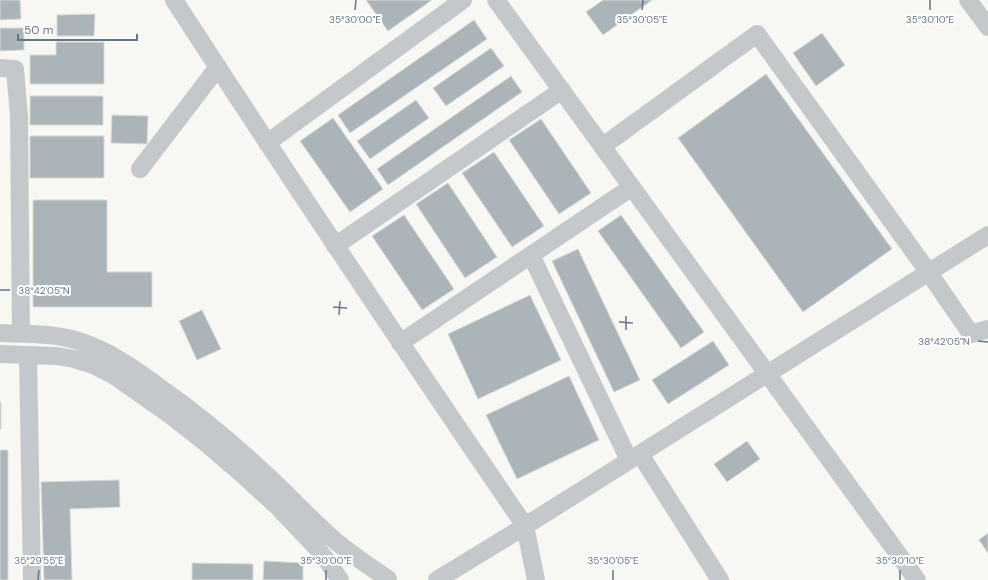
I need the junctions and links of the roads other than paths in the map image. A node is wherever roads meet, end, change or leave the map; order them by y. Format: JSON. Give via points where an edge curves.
{"nodes":[{"id":1,"x":174,"y":0,"type":"edge"},
{"id":2,"x":462,"y":0,"type":"edge"},
{"id":3,"x":496,"y":0,"type":"edge"},
{"id":4,"x":968,"y":0,"type":"edge"},
{"id":5,"x":988,"y":27,"type":"edge"},
{"id":6,"x":218,"y":67,"type":"junction"},
{"id":7,"x":0,"y":68,"type":"edge"},
{"id":8,"x":562,"y":90,"type":"junction"},
{"id":9,"x":267,"y":143,"type":"junction"},
{"id":10,"x":603,"y":146,"type":"junction"},
{"id":11,"x":140,"y":169,"type":"dead end"},
{"id":12,"x":632,"y":187,"type":"junction"},
{"id":13,"x":988,"y":235,"type":"edge"},
{"id":14,"x":335,"y":246,"type":"junction"},
{"id":15,"x":531,"y":255,"type":"junction"},
{"id":16,"x":929,"y":273,"type":"junction"},
{"id":17,"x":988,"y":329,"type":"edge"},
{"id":18,"x":0,"y":332,"type":"edge"},
{"id":19,"x":21,"y":334,"type":"junction"},
{"id":20,"x":400,"y":343,"type":"junction"},
{"id":21,"x":0,"y":354,"type":"edge"},
{"id":22,"x":28,"y":355,"type":"junction"},
{"id":23,"x":768,"y":374,"type":"junction"},
{"id":24,"x":634,"y":457,"type":"junction"},
{"id":25,"x":524,"y":526,"type":"junction"},
{"id":26,"x":32,"y":580,"type":"edge"},
{"id":27,"x":340,"y":580,"type":"edge"},
{"id":28,"x":385,"y":580,"type":"edge"},
{"id":29,"x":437,"y":580,"type":"edge"},
{"id":30,"x":536,"y":580,"type":"edge"},
{"id":31,"x":720,"y":580,"type":"edge"},
{"id":32,"x":916,"y":580,"type":"edge"}],
"edges":[{"from":1,"to":6,"type":"street"},
{"from":2,"to":9,"type":"street"},
{"from":3,"to":8,"type":"street"},
{"from":4,"to":5,"type":"street"},
{"from":6,"to":9,"type":"street"},
{"from":6,"to":11,"type":"street"},
{"from":7,"to":19,"type":"street","via":[[15,69]]},
{"from":8,"to":10,"type":"street"},
{"from":8,"to":14,"type":"street"},
{"from":9,"to":14,"type":"street"},
{"from":10,"to":12,"type":"street"},
{"from":10,"to":16,"type":"street","via":[[757,34]]},
{"from":12,"to":15,"type":"street"},
{"from":12,"to":23,"type":"street"},
{"from":13,"to":16,"type":"street"},
{"from":14,"to":20,"type":"street"},
{"from":15,"to":20,"type":"street"},
{"from":15,"to":24,"type":"street"},
{"from":16,"to":17,"type":"street","via":[[971,334]]},
{"from":16,"to":23,"type":"street"},
{"from":18,"to":19,"type":"street"},
{"from":19,"to":28,"type":"street","via":[[75,340],[110,354],[131,367],[220,434],[332,538]]},
{"from":20,"to":25,"type":"street"},
{"from":21,"to":22,"type":"street"},
{"from":22,"to":26,"type":"street"},
{"from":22,"to":27,"type":"street","via":[[57,356],[91,364],[113,375],[164,410],[243,474],[278,507],[328,562]]},
{"from":23,"to":24,"type":"street"},
{"from":23,"to":32,"type":"street"},
{"from":24,"to":25,"type":"street"},
{"from":24,"to":31,"type":"street"},
{"from":25,"to":29,"type":"street"},
{"from":25,"to":30,"type":"street"}]}
